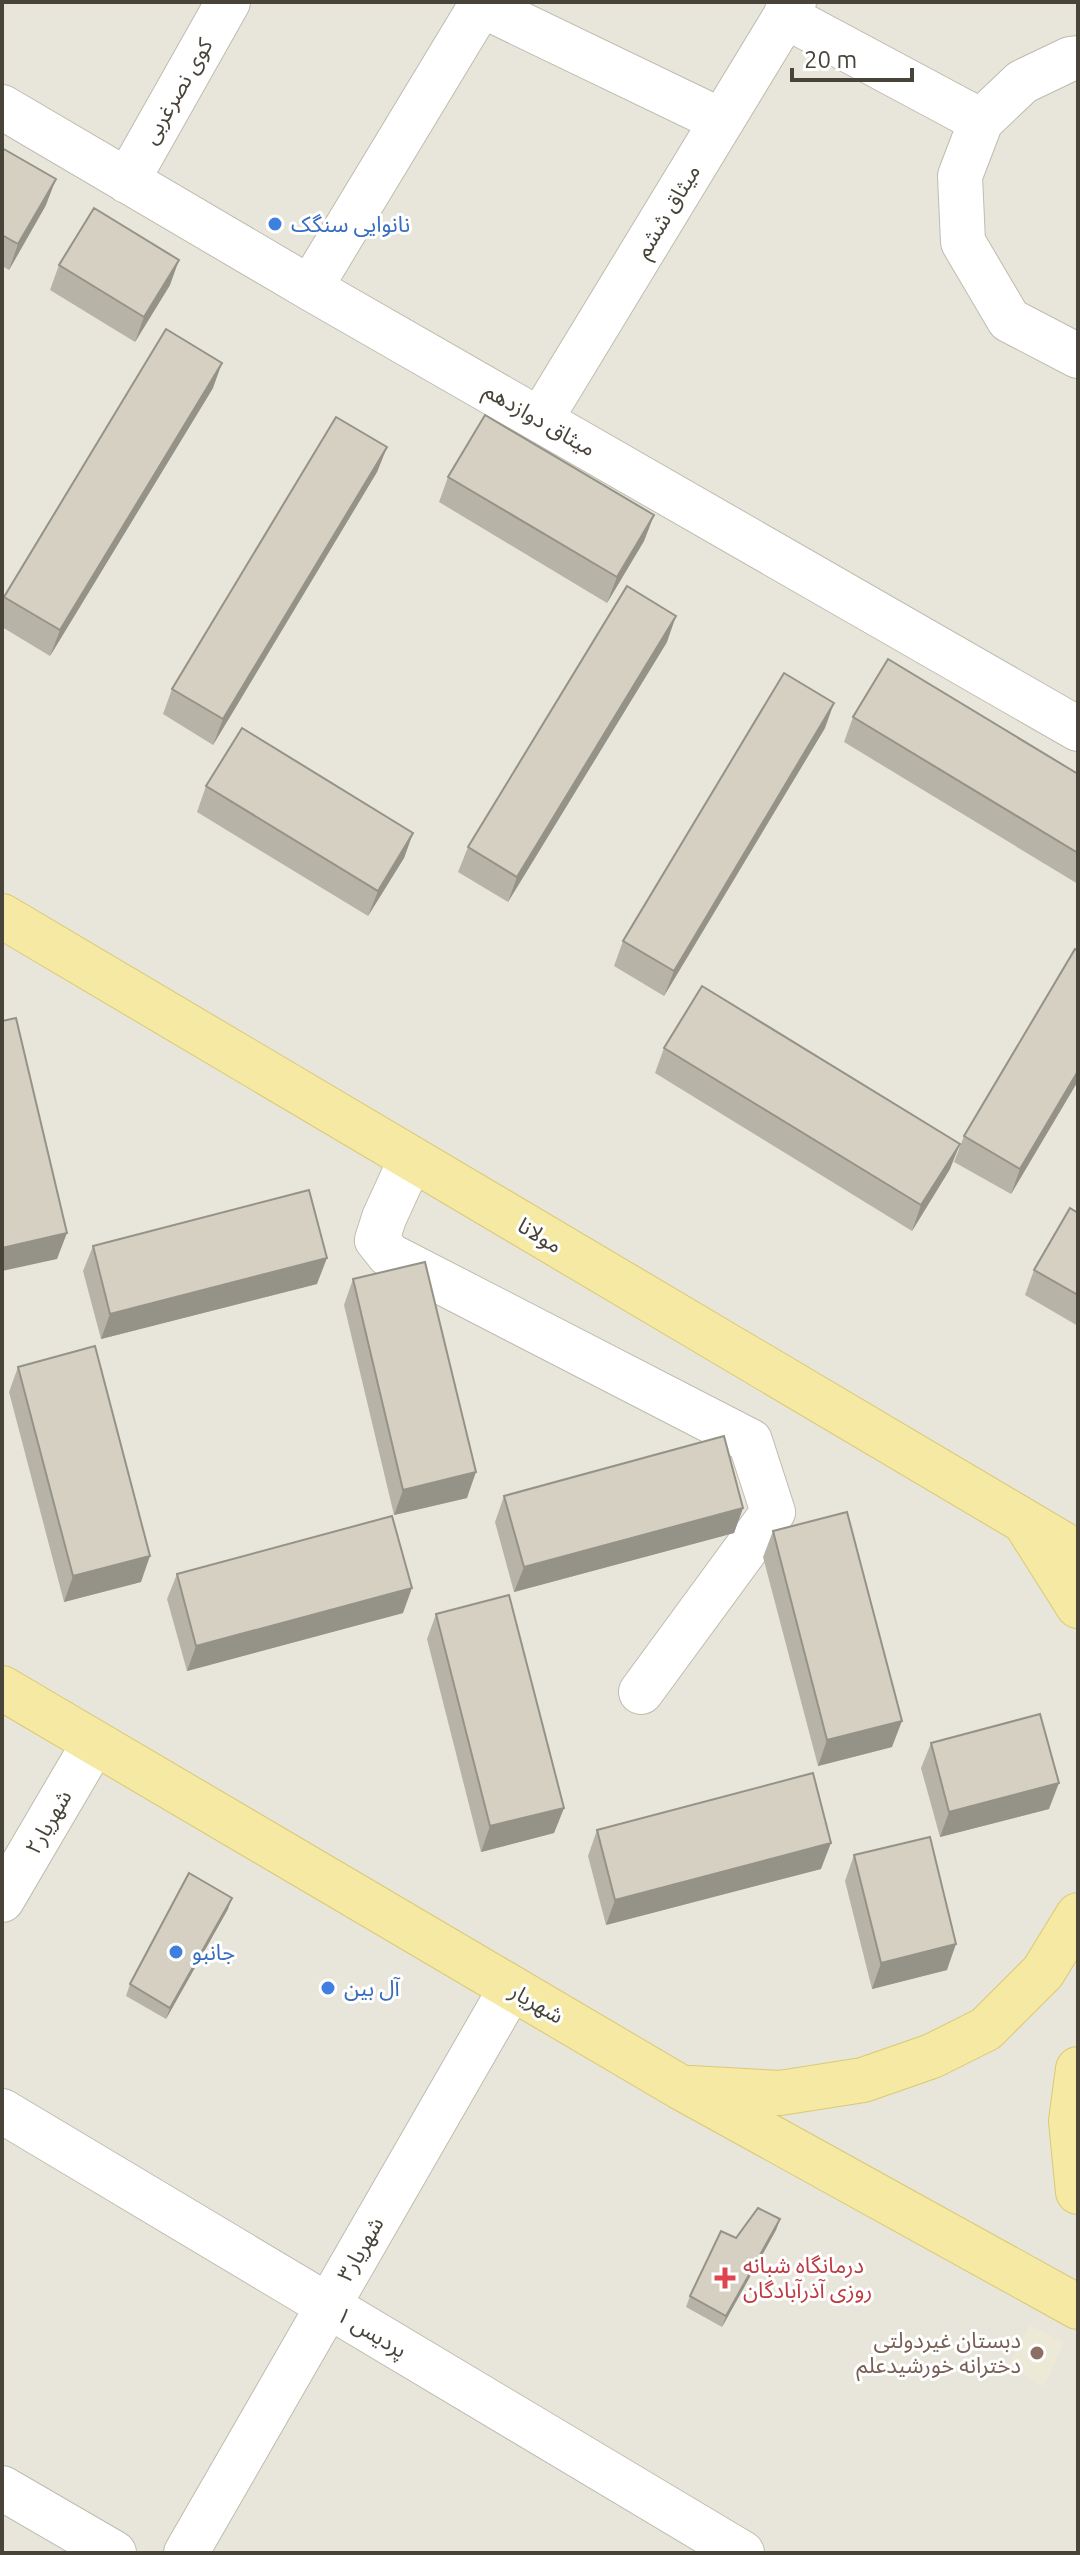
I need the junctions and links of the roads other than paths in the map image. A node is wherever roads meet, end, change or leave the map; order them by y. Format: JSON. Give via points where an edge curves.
{"nodes":[{"id":1,"x":228,"y":2,"type":"edge"},
{"id":2,"x":478,"y":4,"type":"edge"},
{"id":3,"x":790,"y":9,"type":"edge"},
{"id":4,"x":1078,"y":58,"type":"edge"},
{"id":5,"x":2,"y":107,"type":"edge"},
{"id":6,"x":722,"y":121,"type":"junction"},
{"id":7,"x":981,"y":121,"type":"junction"},
{"id":8,"x":127,"y":181,"type":"junction"},
{"id":9,"x":310,"y":288,"type":"junction"},
{"id":10,"x":1078,"y":356,"type":"edge"},
{"id":11,"x":540,"y":420,"type":"junction"},
{"id":12,"x":1078,"y":729,"type":"edge"},
{"id":13,"x":2,"y":916,"type":"edge"},
{"id":14,"x":411,"y":1159,"type":"junction"},
{"id":15,"x":1025,"y":1522,"type":"junction"},
{"id":16,"x":1078,"y":1553,"type":"edge"},
{"id":17,"x":1078,"y":1606,"type":"edge"},
{"id":18,"x":2,"y":1688,"type":"edge"},
{"id":19,"x":641,"y":1692,"type":"dead end"},
{"id":20,"x":94,"y":1743,"type":"junction"},
{"id":21,"x":2,"y":1900,"type":"edge"},
{"id":22,"x":1078,"y":1915,"type":"edge"},
{"id":23,"x":511,"y":1988,"type":"junction"},
{"id":24,"x":1078,"y":2069,"type":"edge"},
{"id":25,"x":680,"y":2087,"type":"junction"},
{"id":26,"x":2,"y":2111,"type":"edge"},
{"id":27,"x":1078,"y":2192,"type":"edge"},
{"id":28,"x":328,"y":2305,"type":"junction"},
{"id":29,"x":1078,"y":2307,"type":"edge"},
{"id":30,"x":2,"y":2488,"type":"edge"},
{"id":31,"x":114,"y":2553,"type":"edge"},
{"id":32,"x":186,"y":2553,"type":"edge"},
{"id":33,"x":742,"y":2553,"type":"edge"}],
"edges":[{"from":1,"to":8,"type":"street","name":"کوی نصرغربی"},
{"from":2,"to":6,"type":"street"},
{"from":2,"to":9,"type":"street"},
{"from":3,"to":6,"type":"street","name":"میثاق ششم"},
{"from":3,"to":7,"type":"street"},
{"from":4,"to":7,"type":"street","via":[[1022,82]]},
{"from":5,"to":8,"type":"street","name":"میثاق دوازدهم"},
{"from":6,"to":11,"type":"street","name":"میثاق ششم"},
{"from":7,"to":10,"type":"street","via":[[960,176],[963,242],[1009,320]]},
{"from":8,"to":9,"type":"street","name":"میثاق دوازدهم"},
{"from":9,"to":11,"type":"street","name":"میثاق دوازدهم"},
{"from":11,"to":12,"type":"street","name":"میثاق دوازدهم"},
{"from":13,"to":14,"type":"main road","name":"مولانا"},
{"from":14,"to":15,"type":"main road","name":"مولانا"},
{"from":14,"to":19,"type":"street","via":[[377,1240],[389,1255],[750,1441],[773,1512]]},
{"from":15,"to":16,"type":"main road","name":"مولانا"},
{"from":15,"to":17,"type":"main road"},
{"from":18,"to":20,"type":"main road","name":"شهریار"},
{"from":20,"to":21,"type":"street","name":"شهریار۲"},
{"from":20,"to":23,"type":"main road","name":"شهریار"},
{"from":22,"to":25,"type":"main road","via":[[1043,1972],[986,2029],[932,2056],[863,2080],[780,2093]]},
{"from":23,"to":25,"type":"main road","name":"شهریار"},
{"from":23,"to":28,"type":"street","name":"شهریار۳"},
{"from":24,"to":27,"type":"main road","via":[[1071,2121]]},
{"from":25,"to":29,"type":"main road","name":"شهریار"},
{"from":26,"to":28,"type":"street","name":"پردیس ۱"},
{"from":28,"to":32,"type":"street","name":"شهریار۳"},
{"from":28,"to":33,"type":"street","name":"پردیس ۱"},
{"from":30,"to":31,"type":"street"}]}
